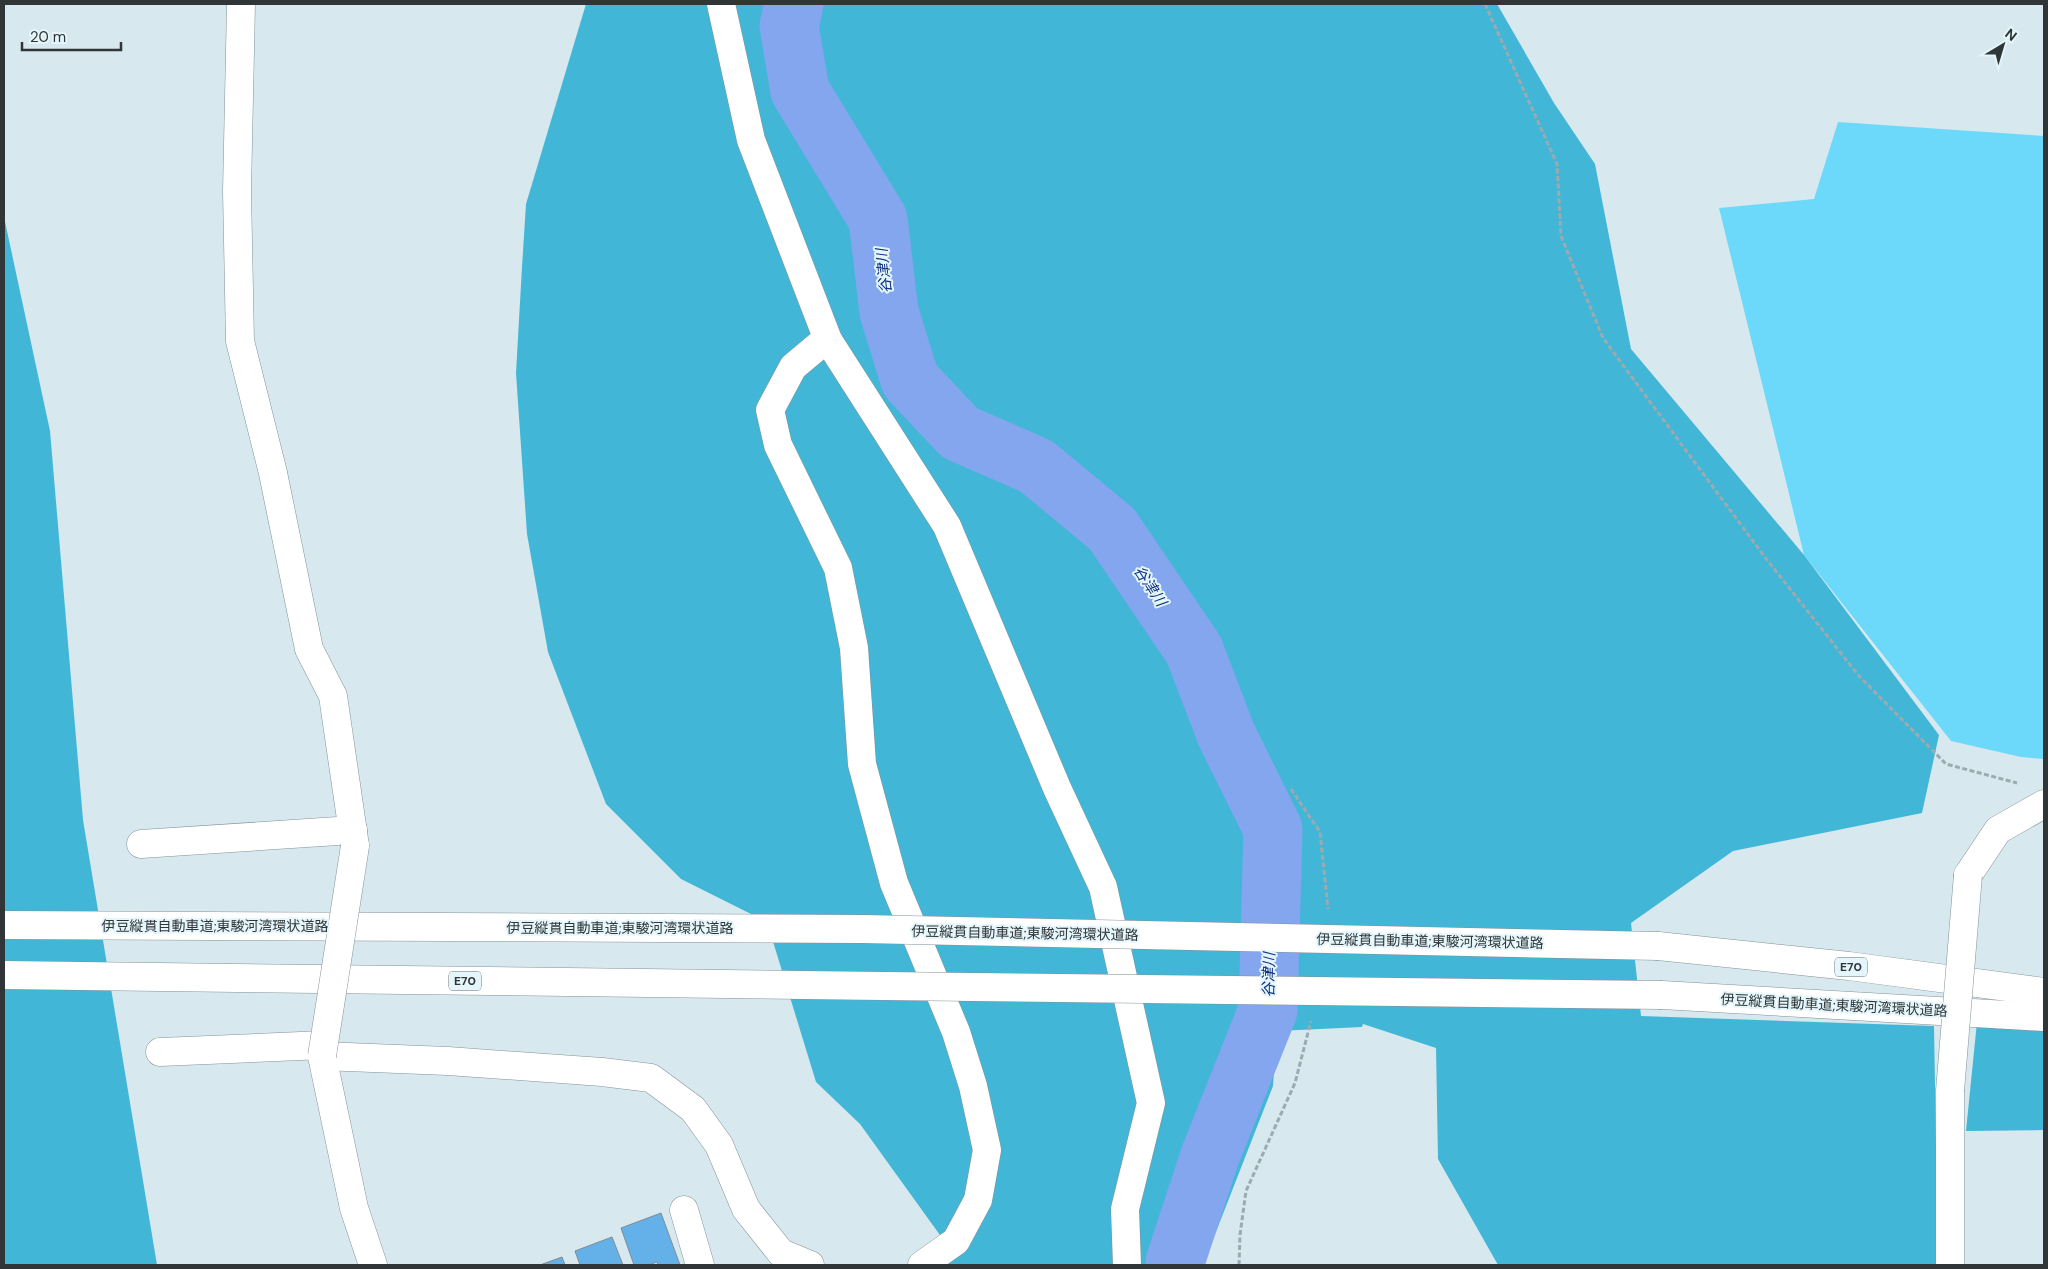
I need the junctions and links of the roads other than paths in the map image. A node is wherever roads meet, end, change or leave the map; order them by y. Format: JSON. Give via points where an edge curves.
{"nodes":[{"id":1,"x":241,"y":4,"type":"edge"},
{"id":2,"x":721,"y":4,"type":"edge"},
{"id":3,"x":828,"y":340,"type":"junction"},
{"id":4,"x":2035,"y":795,"type":"edge"},
{"id":5,"x":354,"y":838,"type":"junction"},
{"id":6,"x":141,"y":844,"type":"dead end"},
{"id":7,"x":4,"y":925,"type":"edge"},
{"id":8,"x":4,"y":975,"type":"edge"},
{"id":9,"x":2044,"y":992,"type":"edge"},
{"id":10,"x":2044,"y":1017,"type":"edge"},
{"id":11,"x":323,"y":1050,"type":"junction"},
{"id":12,"x":160,"y":1052,"type":"dead end"},
{"id":13,"x":684,"y":1210,"type":"dead end"},
{"id":14,"x":373,"y":1265,"type":"edge"},
{"id":15,"x":700,"y":1265,"type":"edge"},
{"id":16,"x":810,"y":1265,"type":"edge"},
{"id":17,"x":922,"y":1265,"type":"edge"},
{"id":18,"x":1127,"y":1265,"type":"edge"},
{"id":19,"x":1950,"y":1265,"type":"edge"}],
"edges":[{"from":1,"to":5,"type":"main road","via":[[237,191],[240,341],[273,473],[309,649],[333,696]]},
{"from":2,"to":3,"type":"main road","via":[[751,140]]},
{"from":3,"to":17,"type":"main road","via":[[793,367],[770,410],[778,445],[838,568],[854,648],[862,764],[894,883],[956,1032],[987,1150],[978,1200],[956,1241]]},
{"from":3,"to":18,"type":"main road","via":[[947,526],[1057,788],[1103,888],[1151,1103],[1125,1208]]},
{"from":4,"to":19,"type":"main road","bridge":true,"via":[[1998,830],[1968,875],[1950,1091]]},
{"from":5,"to":6,"type":"main road"},
{"from":5,"to":11,"type":"main road","bridge":true},
{"from":7,"to":9,"type":"main road","name":"伊豆縦貫自動車道;東駿河湾環状道路","number":"E70","bridge":true,"via":[[862,929],[1658,946],[1849,966]]},
{"from":8,"to":10,"type":"main road","name":"伊豆縦貫自動車道;東駿河湾環状道路","number":"E70","bridge":true,"via":[[1662,995]]},
{"from":11,"to":12,"type":"main road"},
{"from":11,"to":14,"type":"main road","via":[[354,1208]]},
{"from":11,"to":16,"type":"main road","via":[[651,1078],[693,1109],[719,1145],[746,1209],[781,1252]]},
{"from":13,"to":15,"type":"main road"}]}
